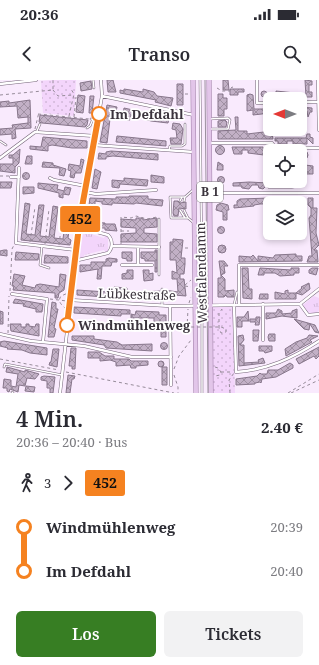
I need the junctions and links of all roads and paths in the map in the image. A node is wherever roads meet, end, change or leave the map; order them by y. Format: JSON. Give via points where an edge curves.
{"nodes":[{"id":1,"x":36,"y":80,"type":"edge"},
{"id":2,"x":53,"y":80,"type":"edge"},
{"id":3,"x":93,"y":80,"type":"edge"},
{"id":4,"x":101,"y":80,"type":"edge"},
{"id":5,"x":193,"y":80,"type":"edge"},
{"id":6,"x":200,"y":80,"type":"edge"},
{"id":7,"x":209,"y":80,"type":"edge"},
{"id":8,"x":257,"y":80,"type":"edge"},
{"id":9,"x":318,"y":80,"type":"edge"},
{"id":10,"x":0,"y":84,"type":"edge"},
{"id":11,"x":233,"y":87,"type":"dead end"},
{"id":12,"x":94,"y":88,"type":"dead end"},
{"id":13,"x":217,"y":88,"type":"dead end"},
{"id":14,"x":71,"y":89,"type":"dead end"},
{"id":15,"x":53,"y":90,"type":"junction"},
{"id":16,"x":185,"y":94,"type":"dead end"},
{"id":17,"x":189,"y":94,"type":"dead end"},
{"id":18,"x":0,"y":95,"type":"edge"},
{"id":19,"x":73,"y":95,"type":"junction"},
{"id":20,"x":102,"y":96,"type":"junction"},
{"id":21,"x":76,"y":97,"type":"dead end"},
{"id":22,"x":307,"y":102,"type":"edge"},
{"id":23,"x":319,"y":102,"type":"edge"},
{"id":24,"x":263,"y":103,"type":"edge"},
{"id":25,"x":194,"y":115,"type":"junction"},
{"id":26,"x":69,"y":117,"type":"junction"},
{"id":27,"x":74,"y":118,"type":"junction"},
{"id":28,"x":209,"y":118,"type":"junction"},
{"id":29,"x":92,"y":119,"type":"junction"},
{"id":30,"x":98,"y":120,"type":"junction"},
{"id":31,"x":40,"y":124,"type":"dead end"},
{"id":32,"x":185,"y":124,"type":"dead end"},
{"id":33,"x":87,"y":128,"type":"dead end"},
{"id":34,"x":209,"y":129,"type":"junction"},
{"id":35,"x":319,"y":130,"type":"edge"},
{"id":36,"x":36,"y":132,"type":"junction"},
{"id":37,"x":95,"y":136,"type":"junction"},
{"id":38,"x":0,"y":141,"type":"edge"},
{"id":39,"x":209,"y":143,"type":"junction"},
{"id":40,"x":6,"y":145,"type":"dead end"},
{"id":41,"x":93,"y":145,"type":"junction"},
{"id":42,"x":319,"y":148,"type":"edge"},
{"id":43,"x":169,"y":150,"type":"junction"},
{"id":44,"x":194,"y":152,"type":"junction"},
{"id":45,"x":0,"y":158,"type":"edge"},
{"id":46,"x":19,"y":168,"type":"dead end"},
{"id":47,"x":0,"y":176,"type":"edge"},
{"id":48,"x":10,"y":177,"type":"joint"},
{"id":49,"x":18,"y":177,"type":"junction"},
{"id":50,"x":50,"y":178,"type":"dead end"},
{"id":51,"x":86,"y":186,"type":"junction"},
{"id":52,"x":195,"y":188,"type":"junction"},
{"id":53,"x":156,"y":190,"type":"dead end"},
{"id":54,"x":85,"y":192,"type":"junction"},
{"id":55,"x":319,"y":192,"type":"edge"},
{"id":56,"x":210,"y":193,"type":"junction"},
{"id":57,"x":182,"y":197,"type":"junction"},
{"id":58,"x":185,"y":197,"type":"junction"},
{"id":59,"x":180,"y":201,"type":"dead end"},
{"id":60,"x":184,"y":201,"type":"dead end"},
{"id":61,"x":35,"y":207,"type":"dead end"},
{"id":62,"x":49,"y":209,"type":"dead end"},
{"id":63,"x":180,"y":210,"type":"dead end"},
{"id":64,"x":184,"y":210,"type":"dead end"},
{"id":65,"x":63,"y":212,"type":"dead end"},
{"id":66,"x":185,"y":218,"type":"junction"},
{"id":67,"x":188,"y":218,"type":"junction"},
{"id":68,"x":159,"y":219,"type":"joint"},
{"id":69,"x":195,"y":223,"type":"junction"},
{"id":70,"x":79,"y":227,"type":"junction"},
{"id":71,"x":120,"y":231,"type":"junction"},
{"id":72,"x":129,"y":231,"type":"dead end"},
{"id":73,"x":30,"y":242,"type":"dead end"},
{"id":74,"x":16,"y":243,"type":"junction"},
{"id":75,"x":43,"y":245,"type":"junction"},
{"id":76,"x":58,"y":246,"type":"dead end"},
{"id":77,"x":112,"y":246,"type":"junction"},
{"id":78,"x":121,"y":247,"type":"junction"},
{"id":79,"x":138,"y":247,"type":"junction"},
{"id":80,"x":159,"y":247,"type":"junction"},
{"id":81,"x":185,"y":248,"type":"dead end"},
{"id":82,"x":191,"y":248,"type":"dead end"},
{"id":83,"x":76,"y":250,"type":"junction"},
{"id":84,"x":74,"y":261,"type":"junction"},
{"id":85,"x":319,"y":264,"type":"edge"},
{"id":86,"x":122,"y":265,"type":"dead end"},
{"id":87,"x":138,"y":265,"type":"junction"},
{"id":88,"x":152,"y":265,"type":"dead end"},
{"id":89,"x":49,"y":268,"type":"dead end"},
{"id":90,"x":159,"y":275,"type":"dead end"},
{"id":91,"x":191,"y":280,"type":"dead end"},
{"id":92,"x":191,"y":287,"type":"dead end"},
{"id":93,"x":162,"y":289,"type":"dead end"},
{"id":94,"x":319,"y":289,"type":"edge"},
{"id":95,"x":237,"y":292,"type":"dead end"},
{"id":96,"x":68,"y":293,"type":"dead end"},
{"id":97,"x":316,"y":293,"type":"junction"},
{"id":98,"x":12,"y":294,"type":"dead end"},
{"id":99,"x":319,"y":295,"type":"edge"},
{"id":100,"x":202,"y":298,"type":"dead end"},
{"id":101,"x":47,"y":299,"type":"junction"},
{"id":102,"x":59,"y":300,"type":"junction"},
{"id":103,"x":68,"y":301,"type":"junction"},
{"id":104,"x":263,"y":304,"type":"junction"},
{"id":105,"x":300,"y":304,"type":"junction"},
{"id":106,"x":189,"y":305,"type":"junction"},
{"id":107,"x":196,"y":305,"type":"junction"},
{"id":108,"x":211,"y":305,"type":"junction"},
{"id":109,"x":234,"y":305,"type":"junction"},
{"id":110,"x":239,"y":305,"type":"junction"},
{"id":111,"x":162,"y":306,"type":"junction"},
{"id":112,"x":170,"y":306,"type":"junction"},
{"id":113,"x":222,"y":308,"type":"dead end"},
{"id":114,"x":66,"y":309,"type":"dead end"},
{"id":115,"x":202,"y":313,"type":"dead end"},
{"id":116,"x":214,"y":313,"type":"dead end"},
{"id":117,"x":219,"y":313,"type":"junction"},
{"id":118,"x":319,"y":314,"type":"edge"},
{"id":119,"x":0,"y":334,"type":"edge"},
{"id":120,"x":7,"y":336,"type":"junction"},
{"id":121,"x":192,"y":340,"type":"dead end"},
{"id":122,"x":263,"y":340,"type":"dead end"},
{"id":123,"x":319,"y":341,"type":"edge"},
{"id":124,"x":43,"y":342,"type":"junction"},
{"id":125,"x":65,"y":344,"type":"junction"},
{"id":126,"x":179,"y":356,"type":"junction"},
{"id":127,"x":170,"y":357,"type":"junction"},
{"id":128,"x":0,"y":359,"type":"edge"},
{"id":129,"x":4,"y":367,"type":"dead end"},
{"id":130,"x":215,"y":367,"type":"dead end"},
{"id":131,"x":63,"y":371,"type":"junction"},
{"id":132,"x":221,"y":372,"type":"junction"},
{"id":133,"x":236,"y":372,"type":"junction"},
{"id":134,"x":319,"y":374,"type":"edge"},
{"id":135,"x":62,"y":375,"type":"junction"},
{"id":136,"x":215,"y":376,"type":"dead end"},
{"id":137,"x":319,"y":380,"type":"edge"},
{"id":138,"x":171,"y":385,"type":"dead end"},
{"id":139,"x":196,"y":391,"type":"edge"},
{"id":140,"x":211,"y":392,"type":"edge"},
{"id":141,"x":60,"y":393,"type":"edge"},
{"id":142,"x":174,"y":393,"type":"edge"},
{"id":143,"x":178,"y":393,"type":"edge"},
{"id":144,"x":202,"y":393,"type":"edge"},
{"id":145,"x":230,"y":393,"type":"edge"},
{"id":146,"x":288,"y":393,"type":"edge"},
{"id":147,"x":291,"y":393,"type":"edge"}],
"edges":[{"from":1,"to":10,"type":"street"},
{"from":2,"to":15,"type":"path"},
{"from":3,"to":12,"type":"lane"},
{"from":4,"to":20,"type":"street"},
{"from":5,"to":25,"type":"main road","name":"Westfalendamm","number":"B 1"},
{"from":6,"to":100,"type":"lane"},
{"from":7,"to":28,"type":"main road","name":"Westfalendamm","number":"B 1"},
{"from":8,"to":24,"type":"street","via":[[257,103]]},
{"from":9,"to":23,"type":"street"},
{"from":11,"to":13,"type":"path","via":[[230,91]]},
{"from":14,"to":19,"type":"path"},
{"from":15,"to":18,"type":"path"},
{"from":15,"to":19,"type":"path","via":[[58,96]]},
{"from":16,"to":17,"type":"path"},
{"from":19,"to":26,"type":"path"},
{"from":20,"to":25,"type":"street"},
{"from":20,"to":30,"type":"street"},
{"from":21,"to":27,"type":"path"},
{"from":22,"to":23,"type":"street"},
{"from":23,"to":35,"type":"street"},
{"from":25,"to":44,"type":"main road","name":"Westfalendamm","number":"B 1"},
{"from":26,"to":27,"type":"path"},
{"from":26,"to":36,"type":"path","via":[[38,113]]},
{"from":27,"to":29,"type":"path"},
{"from":28,"to":34,"type":"main road","name":"Westfalendamm","number":"B 1"},
{"from":28,"to":34,"type":"lane","via":[[228,118],[230,126],[228,129]]},
{"from":29,"to":30,"type":"lane"},
{"from":29,"to":33,"type":"lane","via":[[90,127]]},
{"from":30,"to":37,"type":"street"},
{"from":31,"to":36,"type":"lane"},
{"from":32,"to":43,"type":"lane","via":[[184,144],[170,146]]},
{"from":34,"to":39,"type":"main road","name":"Westfalendamm","number":"B 1"},
{"from":36,"to":37,"type":"street"},
{"from":36,"to":45,"type":"street"},
{"from":37,"to":41,"type":"street"},
{"from":38,"to":40,"type":"lane"},
{"from":39,"to":42,"type":"street","via":[[272,143],[274,148]]},
{"from":39,"to":56,"type":"main road","name":"Westfalendamm","number":"B 1"},
{"from":41,"to":43,"type":"street"},
{"from":41,"to":51,"type":"street"},
{"from":43,"to":44,"type":"street"},
{"from":44,"to":52,"type":"main road","name":"Westfalendamm","number":"B 1"},
{"from":46,"to":49,"type":"street"},
{"from":47,"to":48,"type":"path"},
{"from":48,"to":49,"type":"street"},
{"from":49,"to":74,"type":"street"},
{"from":50,"to":51,"type":"street"},
{"from":51,"to":54,"type":"street"},
{"from":52,"to":58,"type":"lane"},
{"from":52,"to":69,"type":"main road","name":"Westfalendamm","number":"B 1"},
{"from":53,"to":54,"type":"street","via":[[96,194]]},
{"from":54,"to":70,"type":"street"},
{"from":55,"to":56,"type":"street"},
{"from":56,"to":108,"type":"main road","name":"Westfalendamm","number":"B 1"},
{"from":57,"to":58,"type":"lane"},
{"from":57,"to":59,"type":"lane"},
{"from":57,"to":66,"type":"lane","via":[[170,197],[171,218]]},
{"from":58,"to":60,"type":"lane"},
{"from":61,"to":73,"type":"path"},
{"from":62,"to":75,"type":"path"},
{"from":63,"to":66,"type":"lane"},
{"from":64,"to":67,"type":"lane"},
{"from":65,"to":76,"type":"path"},
{"from":66,"to":67,"type":"lane"},
{"from":67,"to":69,"type":"lane"},
{"from":68,"to":71,"type":"path","via":[[122,216]]},
{"from":68,"to":80,"type":"lane"},
{"from":69,"to":107,"type":"main road","name":"Westfalendamm","number":"B 1"},
{"from":70,"to":77,"type":"street","via":[[108,235]]},
{"from":70,"to":83,"type":"street"},
{"from":71,"to":72,"type":"path"},
{"from":71,"to":78,"type":"path"},
{"from":74,"to":75,"type":"street"},
{"from":74,"to":120,"type":"path","via":[[12,250]]},
{"from":75,"to":83,"type":"street"},
{"from":75,"to":89,"type":"lane","via":[[40,265]]},
{"from":77,"to":78,"type":"street"},
{"from":77,"to":84,"type":"street","via":[[108,253]]},
{"from":78,"to":79,"type":"street"},
{"from":79,"to":80,"type":"street"},
{"from":79,"to":87,"type":"street"},
{"from":80,"to":90,"type":"lane"},
{"from":81,"to":82,"type":"path"},
{"from":83,"to":84,"type":"street"},
{"from":84,"to":103,"type":"street"},
{"from":85,"to":110,"type":"street","via":[[239,265]]},
{"from":86,"to":87,"type":"street"},
{"from":87,"to":88,"type":"street"},
{"from":91,"to":92,"type":"path","via":[[185,285]]},
{"from":93,"to":111,"type":"lane"},
{"from":94,"to":97,"type":"street"},
{"from":95,"to":109,"type":"lane"},
{"from":96,"to":102,"type":"path","via":[[62,295]]},
{"from":97,"to":99,"type":"street"},
{"from":97,"to":105,"type":"street"},
{"from":98,"to":101,"type":"street"},
{"from":101,"to":102,"type":"path"},
{"from":101,"to":124,"type":"street"},
{"from":102,"to":103,"type":"path"},
{"from":102,"to":114,"type":"path"},
{"from":103,"to":111,"type":"street","name":"Lübkestraße"},
{"from":103,"to":125,"type":"street"},
{"from":104,"to":105,"type":"street","name":"Lübkestraße"},
{"from":104,"to":110,"type":"street","name":"Lübkestraße"},
{"from":104,"to":122,"type":"street"},
{"from":105,"to":118,"type":"street","via":[[308,315]]},
{"from":106,"to":107,"type":"street","name":"Lübkestraße"},
{"from":106,"to":112,"type":"street","name":"Lübkestraße"},
{"from":106,"to":117,"type":"path","bridge":true,"via":[[187,309],[187,328],[186,333],[181,332],[184,327],[221,327],[226,329],[226,332],[221,333],[220,328]]},
{"from":107,"to":108,"type":"street","name":"Lübkestraße"},
{"from":107,"to":139,"type":"main road","name":"Westfalendamm","number":"B 1"},
{"from":108,"to":109,"type":"street","name":"Lübkestraße"},
{"from":108,"to":140,"type":"main road","name":"Westfalendamm","number":"B 1"},
{"from":109,"to":110,"type":"street","name":"Lübkestraße"},
{"from":109,"to":133,"type":"street"},
{"from":111,"to":112,"type":"street","name":"Lübkestraße"},
{"from":112,"to":127,"type":"street"},
{"from":113,"to":117,"type":"path"},
{"from":115,"to":144,"type":"lane"},
{"from":116,"to":117,"type":"path"},
{"from":119,"to":120,"type":"street"},
{"from":120,"to":124,"type":"street"},
{"from":121,"to":126,"type":"path"},
{"from":123,"to":133,"type":"street","via":[[274,365],[253,371]]},
{"from":124,"to":125,"type":"street"},
{"from":125,"to":127,"type":"street","via":[[88,346],[135,357]]},
{"from":125,"to":131,"type":"street"},
{"from":126,"to":127,"type":"path"},
{"from":126,"to":143,"type":"path","via":[[174,370]]},
{"from":127,"to":138,"type":"street"},
{"from":128,"to":131,"type":"path"},
{"from":129,"to":135,"type":"lane","via":[[5,364]]},
{"from":130,"to":132,"type":"path"},
{"from":131,"to":135,"type":"street"},
{"from":131,"to":142,"type":"path"},
{"from":132,"to":133,"type":"path"},
{"from":132,"to":136,"type":"path"},
{"from":133,"to":145,"type":"path","via":[[230,378]]},
{"from":134,"to":146,"type":"path"},
{"from":135,"to":141,"type":"street"},
{"from":137,"to":147,"type":"path"}]}
